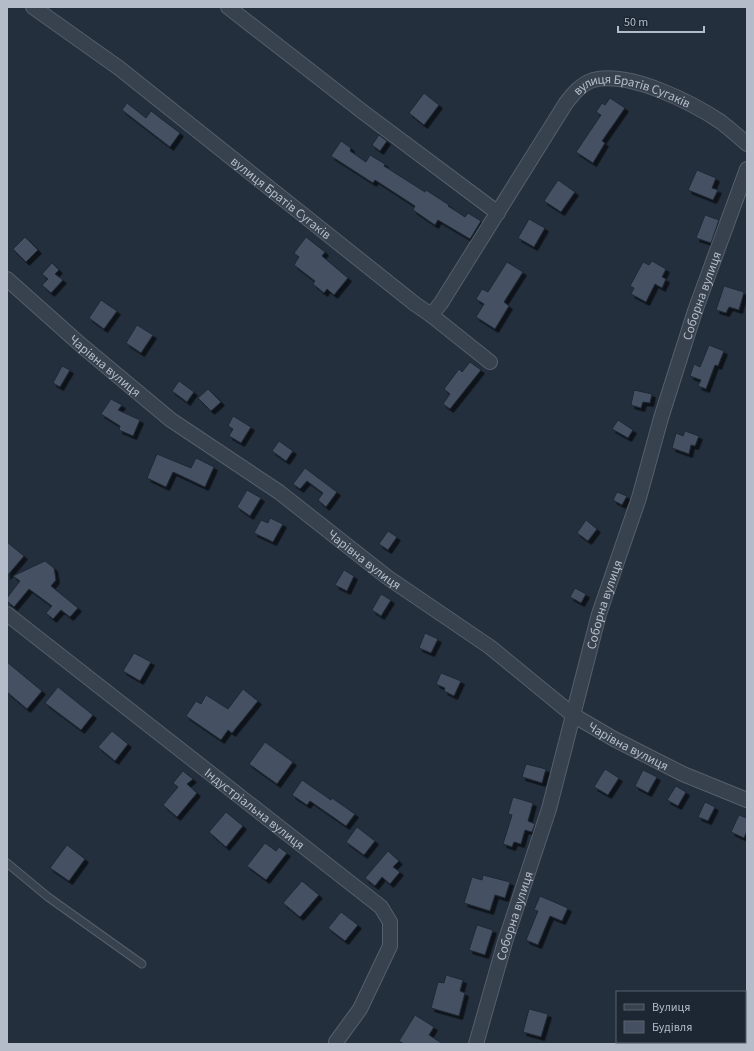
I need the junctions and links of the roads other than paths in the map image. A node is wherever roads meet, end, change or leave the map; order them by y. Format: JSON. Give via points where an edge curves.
{"nodes":[{"id":1,"x":33,"y":7,"type":"edge"},
{"id":2,"x":228,"y":7,"type":"edge"},
{"id":3,"x":747,"y":144,"type":"edge"},
{"id":4,"x":747,"y":169,"type":"edge"},
{"id":5,"x":498,"y":213,"type":"junction"},
{"id":6,"x":7,"y":279,"type":"edge"},
{"id":7,"x":431,"y":315,"type":"junction"},
{"id":8,"x":490,"y":362,"type":"dead end"},
{"id":9,"x":7,"y":614,"type":"edge"},
{"id":10,"x":573,"y":715,"type":"junction"},
{"id":11,"x":747,"y":800,"type":"edge"},
{"id":12,"x":7,"y":863,"type":"edge"},
{"id":13,"x":142,"y":964,"type":"dead end"},
{"id":14,"x":477,"y":1043,"type":"edge"},
{"id":15,"x":336,"y":1044,"type":"edge"}],
"edges":[{"from":1,"to":7,"type":"street","name":"вулиця Братів Сугаків","via":[[119,68]]},
{"from":2,"to":5,"type":"street"},
{"from":3,"to":5,"type":"street","name":"вулиця Братів Сугаків","via":[[722,123],[698,108],[660,90],[629,80],[592,80],[578,88],[566,103]]},
{"from":4,"to":10,"type":"street","name":"Соборна вулиця","via":[[695,311],[639,498],[599,614]]},
{"from":5,"to":7,"type":"street","name":"вулиця Братів Сугаків"},
{"from":6,"to":10,"type":"street","name":"Чарівна вулиця","via":[[171,420],[280,492],[387,577],[490,647]]},
{"from":7,"to":8,"type":"street"},
{"from":9,"to":15,"type":"street","name":"Індустріальна вулиця","via":[[380,907],[390,922],[390,946],[360,1009]]},
{"from":10,"to":11,"type":"street","name":"Чарівна вулиця","via":[[683,774]]},
{"from":10,"to":14,"type":"street","name":"Соборна вулиця","via":[[549,810],[505,942]]},
{"from":12,"to":13,"type":"lane","via":[[48,897]]}]}
